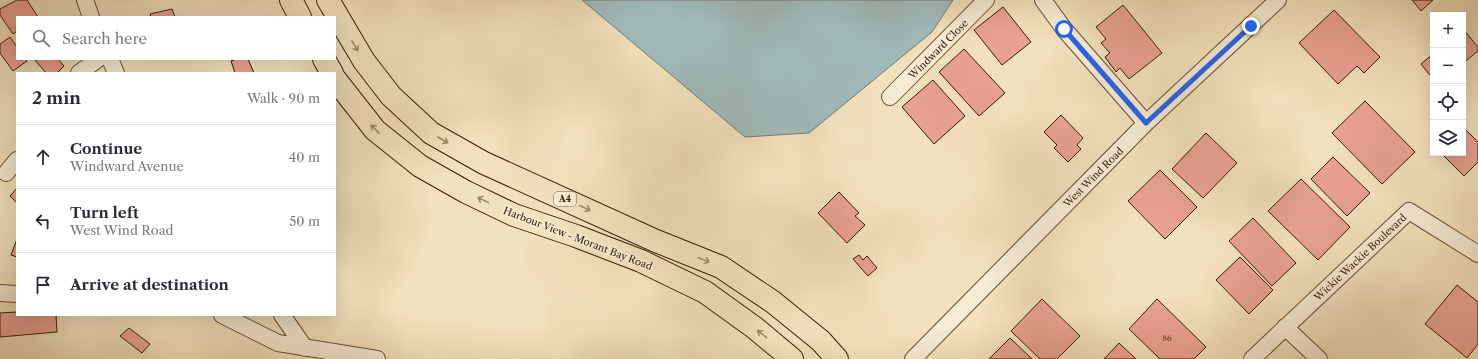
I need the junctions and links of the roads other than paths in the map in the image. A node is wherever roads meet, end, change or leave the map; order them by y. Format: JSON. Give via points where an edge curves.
{"nodes":[{"id":1,"x":84,"y":0,"type":"edge"},
{"id":2,"x":291,"y":0,"type":"edge"},
{"id":3,"x":328,"y":0,"type":"edge"},
{"id":4,"x":986,"y":0,"type":"edge"},
{"id":5,"x":1043,"y":0,"type":"edge"},
{"id":6,"x":1278,"y":0,"type":"edge"},
{"id":7,"x":90,"y":16,"type":"edge"},
{"id":8,"x":299,"y":16,"type":"edge"},
{"id":9,"x":97,"y":60,"type":"edge"},
{"id":10,"x":110,"y":60,"type":"edge"},
{"id":11,"x":325,"y":60,"type":"edge"},
{"id":12,"x":80,"y":72,"type":"edge"},
{"id":13,"x":116,"y":72,"type":"edge"},
{"id":14,"x":331,"y":72,"type":"edge"},
{"id":15,"x":336,"y":80,"type":"edge"},
{"id":16,"x":890,"y":97,"type":"dead end"},
{"id":17,"x":1146,"y":123,"type":"junction"},
{"id":18,"x":16,"y":161,"type":"edge"},
{"id":19,"x":6,"y":173,"type":"dead end"},
{"id":20,"x":1478,"y":254,"type":"edge"},
{"id":21,"x":0,"y":293,"type":"edge"},
{"id":22,"x":16,"y":294,"type":"edge"},
{"id":23,"x":224,"y":316,"type":"edge"},
{"id":24,"x":283,"y":316,"type":"edge"},
{"id":25,"x":1285,"y":327,"type":"junction"},
{"id":26,"x":305,"y":348,"type":"junction"},
{"id":27,"x":376,"y":359,"type":"edge"},
{"id":28,"x":792,"y":359,"type":"edge"},
{"id":29,"x":837,"y":359,"type":"edge"},
{"id":30,"x":913,"y":359,"type":"edge"},
{"id":31,"x":1252,"y":359,"type":"edge"},
{"id":32,"x":1320,"y":359,"type":"edge"}],
"edges":[{"from":1,"to":7,"type":"street"},
{"from":2,"to":8,"type":"highway"},
{"from":3,"to":29,"type":"highway","number":"A4","one_way":true,"via":[[364,61],[386,90],[431,133],[484,163],[656,241],[721,267],[773,302],[821,342]]},
{"from":4,"to":16,"type":"street","name":"Windward Close"},
{"from":5,"to":17,"type":"street","via":[[1064,29]]},
{"from":6,"to":17,"type":"street","name":"West Wind Road"},
{"from":9,"to":12,"type":"street"},
{"from":10,"to":13,"type":"street"},
{"from":11,"to":14,"type":"highway"},
{"from":28,"to":15,"type":"highway","name":"Harbour View - Morant Bay Road","one_way":true,"via":[[705,292],[641,261],[514,215],[420,166],[375,130]]},
{"from":17,"to":30,"type":"street","name":"West Wind Road"},
{"from":18,"to":19,"type":"street"},
{"from":20,"to":25,"type":"street","name":"Wickie Wackie Boulevard","via":[[1409,211]]},
{"from":21,"to":22,"type":"street"},
{"from":23,"to":26,"type":"street","via":[[278,343]]},
{"from":24,"to":26,"type":"street"},
{"from":25,"to":31,"type":"street","name":"Wickie Wackie Boulevard"},
{"from":25,"to":32,"type":"street"},
{"from":26,"to":27,"type":"street"}]}
